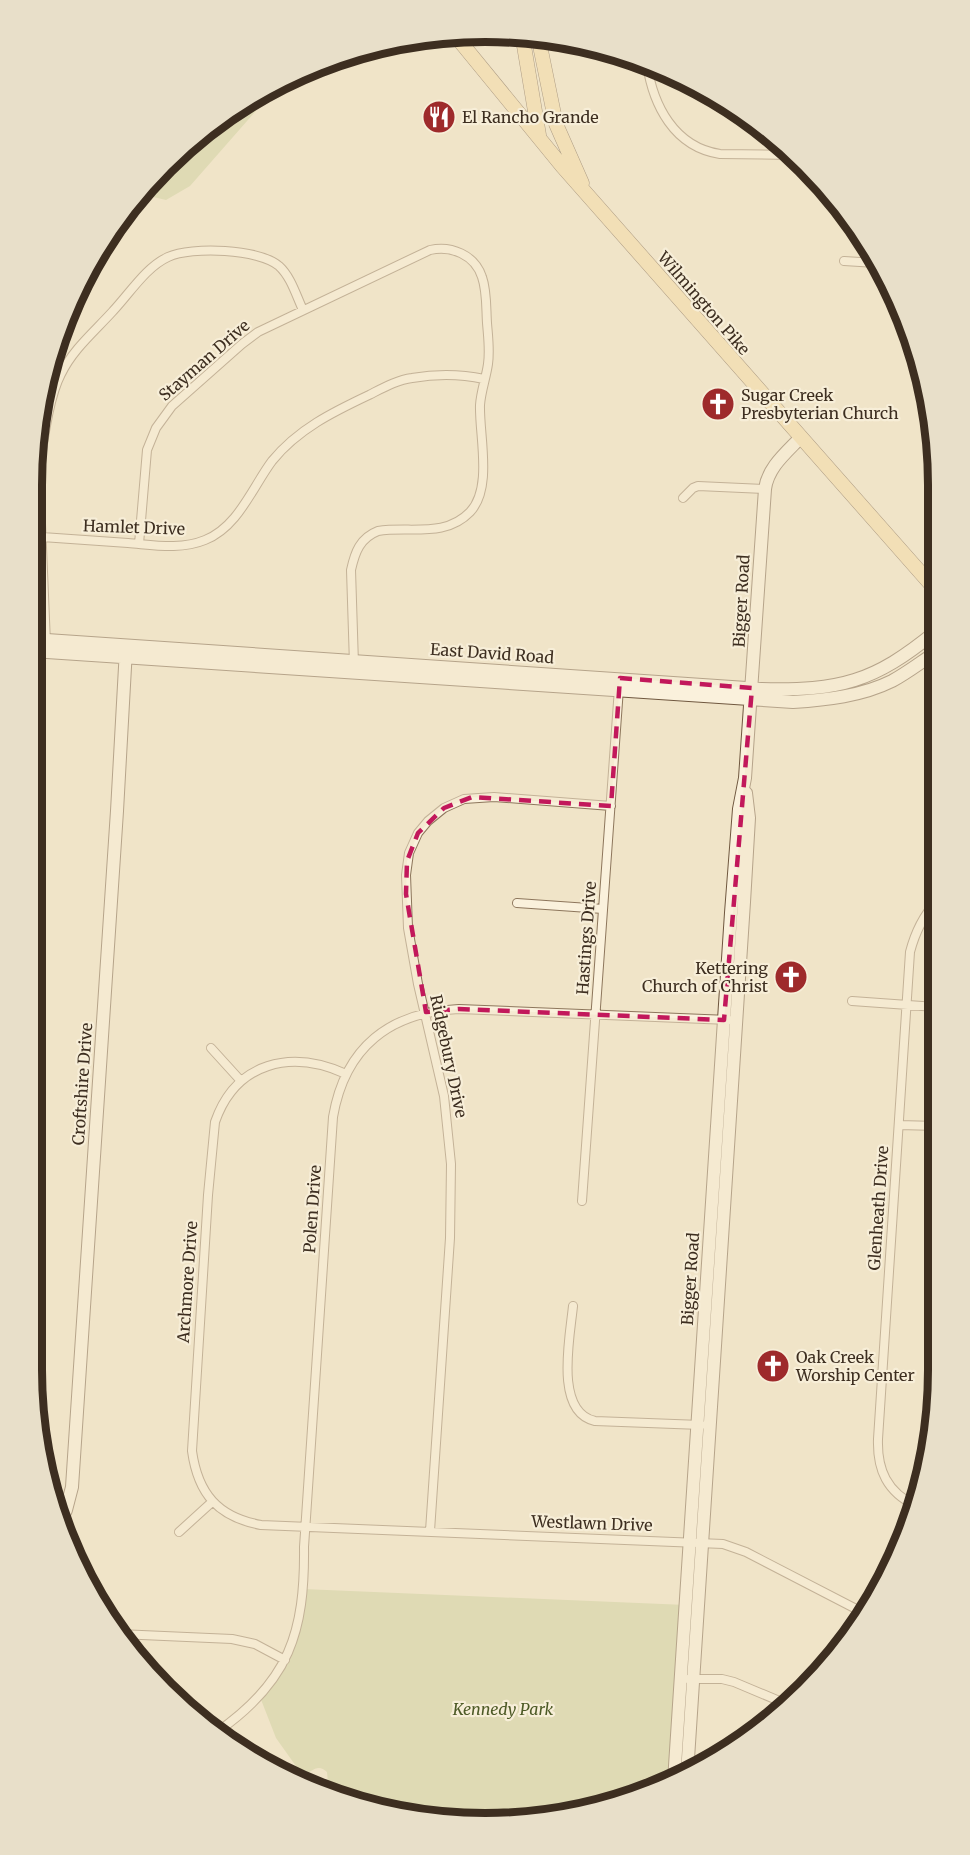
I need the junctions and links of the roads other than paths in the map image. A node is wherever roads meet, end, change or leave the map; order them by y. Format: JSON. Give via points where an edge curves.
{"nodes":[{"id":1,"x":461,"y":43,"type":"edge"},
{"id":2,"x":524,"y":44,"type":"edge"},
{"id":3,"x":540,"y":46,"type":"edge"},
{"id":4,"x":649,"y":74,"type":"edge"},
{"id":5,"x":550,"y":103,"type":"junction"},
{"id":6,"x":534,"y":105,"type":"junction"},
{"id":7,"x":539,"y":138,"type":"junction"},
{"id":8,"x":780,"y":155,"type":"edge"},
{"id":9,"x":588,"y":196,"type":"junction"},
{"id":10,"x":844,"y":261,"type":"dead end"},
{"id":11,"x":868,"y":263,"type":"edge"},
{"id":12,"x":303,"y":310,"type":"junction"},
{"id":13,"x":484,"y":379,"type":"junction"},
{"id":14,"x":45,"y":436,"type":"edge"},
{"id":15,"x":801,"y":437,"type":"junction"},
{"id":16,"x":765,"y":489,"type":"junction"},
{"id":17,"x":683,"y":498,"type":"dead end"},
{"id":18,"x":42,"y":537,"type":"joint"},
{"id":19,"x":139,"y":544,"type":"junction"},
{"id":20,"x":928,"y":581,"type":"edge"},
{"id":21,"x":928,"y":637,"type":"edge"},
{"id":22,"x":42,"y":644,"type":"edge"},
{"id":23,"x":46,"y":646,"type":"junction"},
{"id":24,"x":42,"y":647,"type":"edge"},
{"id":25,"x":125,"y":652,"type":"junction"},
{"id":26,"x":928,"y":657,"type":"edge"},
{"id":27,"x":354,"y":667,"type":"junction"},
{"id":28,"x":620,"y":685,"type":"junction"},
{"id":29,"x":752,"y":694,"type":"junction"},
{"id":30,"x":611,"y":806,"type":"junction"},
{"id":31,"x":517,"y":903,"type":"dead end"},
{"id":32,"x":603,"y":909,"type":"junction"},
{"id":33,"x":928,"y":912,"type":"edge"},
{"id":34,"x":852,"y":1001,"type":"dead end"},
{"id":35,"x":906,"y":1005,"type":"junction"},
{"id":36,"x":928,"y":1006,"type":"edge"},
{"id":37,"x":426,"y":1012,"type":"junction"},
{"id":38,"x":595,"y":1014,"type":"junction"},
{"id":39,"x":730,"y":1020,"type":"junction"},
{"id":40,"x":211,"y":1048,"type":"dead end"},
{"id":41,"x":346,"y":1074,"type":"junction"},
{"id":42,"x":241,"y":1081,"type":"junction"},
{"id":43,"x":899,"y":1125,"type":"junction"},
{"id":44,"x":928,"y":1126,"type":"edge"},
{"id":45,"x":582,"y":1201,"type":"dead end"},
{"id":46,"x":573,"y":1306,"type":"dead end"},
{"id":47,"x":697,"y":1425,"type":"junction"},
{"id":48,"x":710,"y":1425,"type":"junction"},
{"id":49,"x":908,"y":1501,"type":"edge"},
{"id":50,"x":212,"y":1502,"type":"junction"},
{"id":51,"x":66,"y":1511,"type":"edge"},
{"id":52,"x":306,"y":1527,"type":"junction"},
{"id":53,"x":430,"y":1531,"type":"junction"},
{"id":54,"x":179,"y":1532,"type":"dead end"},
{"id":55,"x":697,"y":1543,"type":"junction"},
{"id":56,"x":857,"y":1610,"type":"edge"},
{"id":57,"x":130,"y":1634,"type":"edge"},
{"id":58,"x":285,"y":1660,"type":"junction"},
{"id":59,"x":688,"y":1679,"type":"junction"},
{"id":60,"x":780,"y":1700,"type":"edge"},
{"id":61,"x":224,"y":1727,"type":"edge"},
{"id":62,"x":687,"y":1764,"type":"edge"},
{"id":63,"x":676,"y":1770,"type":"edge"}],
"edges":[{"from":1,"to":7,"type":"main road","name":"Wilmington Pike"},
{"from":2,"to":6,"type":"main road"},
{"from":3,"to":5,"type":"main road"},
{"from":4,"to":8,"type":"street","via":[[656,101],[673,127],[693,145],[720,154]]},
{"from":5,"to":6,"type":"main road"},
{"from":5,"to":9,"type":"main road"},
{"from":6,"to":7,"type":"main road"},
{"from":7,"to":9,"type":"main road","name":"Wilmington Pike"},
{"from":9,"to":15,"type":"main road","name":"Wilmington Pike"},
{"from":10,"to":11,"type":"street"},
{"from":12,"to":13,"type":"street","name":"Stayman Drive","via":[[430,250],[463,254],[474,263],[483,280],[489,354]]},
{"from":12,"to":14,"type":"street","via":[[285,272],[261,256],[217,252],[168,257],[150,270],[78,348],[59,376]]},
{"from":12,"to":19,"type":"street","name":"Stayman Drive","via":[[268,326],[242,344],[165,414],[147,450]]},
{"from":13,"to":19,"type":"street","name":"Hamlet Drive","via":[[459,375],[412,378],[332,412],[298,435],[275,459],[235,518],[216,534],[184,546]]},
{"from":13,"to":27,"type":"street","via":[[480,407],[483,471],[479,498],[471,511],[453,524],[433,529],[378,531],[362,542],[354,558]]},
{"from":15,"to":16,"type":"street","name":"Bigger Road","via":[[772,467]]},
{"from":15,"to":20,"type":"main road","name":"Wilmington Pike"},
{"from":16,"to":17,"type":"street","via":[[698,486]]},
{"from":16,"to":29,"type":"street","name":"Bigger Road"},
{"from":18,"to":19,"type":"street","name":"Hamlet Drive"},
{"from":18,"to":23,"type":"street"},
{"from":21,"to":29,"type":"street","name":"East David Road","via":[[895,663],[851,682]]},
{"from":22,"to":23,"type":"street","name":"East David Road"},
{"from":23,"to":24,"type":"street","name":"East David Road"},
{"from":23,"to":25,"type":"street","name":"East David Road"},
{"from":25,"to":27,"type":"street","name":"East David Road"},
{"from":25,"to":51,"type":"street","name":"Croftshire Drive","via":[[72,1487]]},
{"from":26,"to":29,"type":"street","name":"East David Road","via":[[891,681],[856,693],[813,701]]},
{"from":27,"to":28,"type":"street","name":"East David Road"},
{"from":28,"to":29,"type":"street","name":"East David Road"},
{"from":28,"to":30,"type":"street","name":"Hastings Drive"},
{"from":29,"to":39,"type":"street","name":"Bigger Road","via":[[745,780],[748,818]]},
{"from":30,"to":32,"type":"street","name":"Hastings Drive"},
{"from":30,"to":37,"type":"street","name":"Ridgebury Drive","via":[[479,796],[455,802],[428,821],[412,843],[406,875],[408,928]]},
{"from":31,"to":32,"type":"street"},
{"from":32,"to":38,"type":"street","name":"Hastings Drive"},
{"from":33,"to":35,"type":"street","name":"Glenheath Drive","via":[[912,943]]},
{"from":34,"to":35,"type":"street"},
{"from":35,"to":36,"type":"street"},
{"from":35,"to":43,"type":"street","name":"Glenheath Drive"},
{"from":37,"to":38,"type":"street","name":"Polen Drive","via":[[459,1009]]},
{"from":37,"to":41,"type":"street","name":"Polen Drive","via":[[386,1029],[360,1052]]},
{"from":37,"to":53,"type":"street","name":"Ridgebury Drive","via":[[444,1096],[452,1164]]},
{"from":38,"to":39,"type":"street","name":"Polen Drive"},
{"from":38,"to":45,"type":"street","name":"Hastings Drive"},
{"from":39,"to":47,"type":"street","name":"Bigger Road"},
{"from":39,"to":48,"type":"street","name":"Bigger Road"},
{"from":40,"to":42,"type":"street"},
{"from":41,"to":42,"type":"street","name":"Archmore Drive","via":[[317,1063],[293,1061],[259,1069]]},
{"from":41,"to":52,"type":"street","name":"Polen Drive","via":[[333,1117]]},
{"from":42,"to":50,"type":"street","name":"Archmore Drive","via":[[215,1122],[208,1195],[192,1451],[196,1473]]},
{"from":43,"to":44,"type":"street"},
{"from":43,"to":49,"type":"street","name":"Glenheath Drive","via":[[878,1450],[885,1481]]},
{"from":46,"to":47,"type":"street","via":[[568,1384],[580,1413],[595,1421]]},
{"from":47,"to":48,"type":"street"},
{"from":47,"to":55,"type":"street","name":"Bigger Road"},
{"from":48,"to":55,"type":"street","name":"Bigger Road"},
{"from":50,"to":52,"type":"street","name":"Archmore Drive","via":[[250,1523]]},
{"from":50,"to":54,"type":"street"},
{"from":52,"to":53,"type":"street","name":"Westlawn Drive"},
{"from":52,"to":58,"type":"street","name":"Polen Drive","via":[[302,1609]]},
{"from":53,"to":55,"type":"street","name":"Westlawn Drive"},
{"from":55,"to":56,"type":"street","name":"Westlawn Drive","via":[[736,1548]]},
{"from":55,"to":59,"type":"street","name":"Bigger Road"},
{"from":57,"to":58,"type":"street","via":[[232,1639],[255,1644]]},
{"from":58,"to":61,"type":"street","name":"Polen Drive","via":[[254,1704]]},
{"from":59,"to":60,"type":"street","via":[[722,1679]]},
{"from":59,"to":62,"type":"street","name":"Bigger Road"},
{"from":59,"to":63,"type":"street","name":"Bigger Road"}]}
